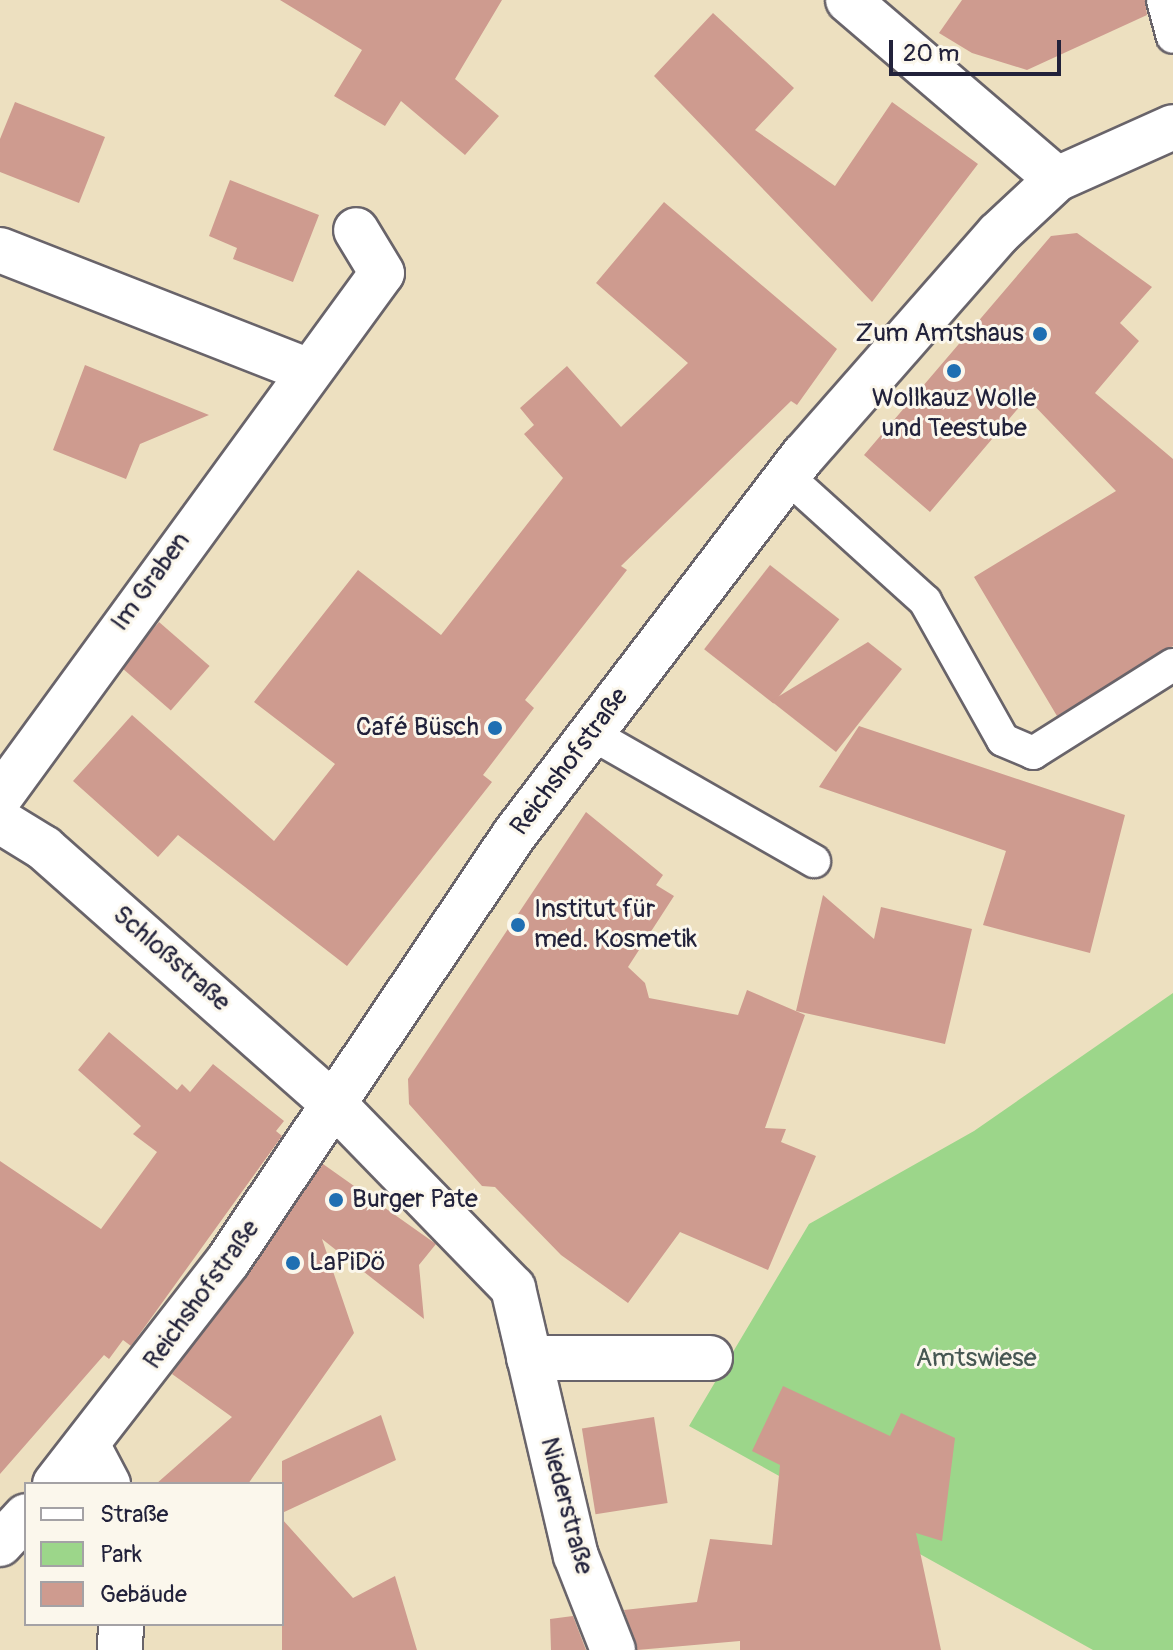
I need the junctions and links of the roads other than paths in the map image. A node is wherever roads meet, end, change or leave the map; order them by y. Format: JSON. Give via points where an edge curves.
{"nodes":[{"id":1,"x":848,"y":0,"type":"edge"},
{"id":2,"x":1163,"y":0,"type":"edge"},
{"id":3,"x":1173,"y":37,"type":"edge"},
{"id":4,"x":1171,"y":133,"type":"edge"},
{"id":5,"x":1057,"y":179,"type":"junction"},
{"id":6,"x":356,"y":230,"type":"dead end"},
{"id":7,"x":0,"y":250,"type":"edge"},
{"id":8,"x":306,"y":370,"type":"junction"},
{"id":9,"x":788,"y":477,"type":"junction"},
{"id":10,"x":1173,"y":665,"type":"edge"},
{"id":11,"x":592,"y":734,"type":"junction"},
{"id":12,"x":0,"y":797,"type":"edge"},
{"id":13,"x":0,"y":821,"type":"edge"},
{"id":14,"x":814,"y":861,"type":"dead end"},
{"id":15,"x":336,"y":1106,"type":"junction"},
{"id":16,"x":529,"y":1358,"type":"junction"},
{"id":17,"x":710,"y":1358,"type":"dead end"},
{"id":18,"x":98,"y":1466,"type":"edge"},
{"id":19,"x":60,"y":1482,"type":"edge"},
{"id":20,"x":24,"y":1518,"type":"edge"},
{"id":21,"x":0,"y":1544,"type":"edge"},
{"id":22,"x":121,"y":1626,"type":"edge"},
{"id":23,"x":120,"y":1650,"type":"edge"},
{"id":24,"x":613,"y":1650,"type":"edge"}],
"edges":[{"from":1,"to":5,"type":"street"},
{"from":2,"to":3,"type":"lane"},
{"from":4,"to":5,"type":"street","name":"Reichshofstraße"},
{"from":5,"to":9,"type":"street","name":"Reichshofstraße","via":[[998,234]]},
{"from":6,"to":8,"type":"street","name":"Im Graben","via":[[382,273]]},
{"from":7,"to":8,"type":"street"},
{"from":8,"to":12,"type":"street","name":"Im Graben"},
{"from":9,"to":10,"type":"lane","via":[[925,601],[1003,740],[1033,753]]},
{"from":9,"to":11,"type":"street","name":"Reichshofstraße"},
{"from":11,"to":14,"type":"lane"},
{"from":11,"to":15,"type":"street","name":"Reichshofstraße","via":[[514,835]]},
{"from":13,"to":15,"type":"street","name":"Schloßstraße","via":[[44,848]]},
{"from":15,"to":16,"type":"street","name":"Niederstraße","via":[[513,1288]]},
{"from":15,"to":18,"type":"street","name":"Reichshofstraße"},
{"from":16,"to":17,"type":"street"},
{"from":16,"to":24,"type":"street","name":"Niederstraße","via":[[576,1556]]},
{"from":18,"to":19,"type":"street","name":"Reichshofstraße"},
{"from":20,"to":21,"type":"street"},
{"from":22,"to":23,"type":"street"}]}
